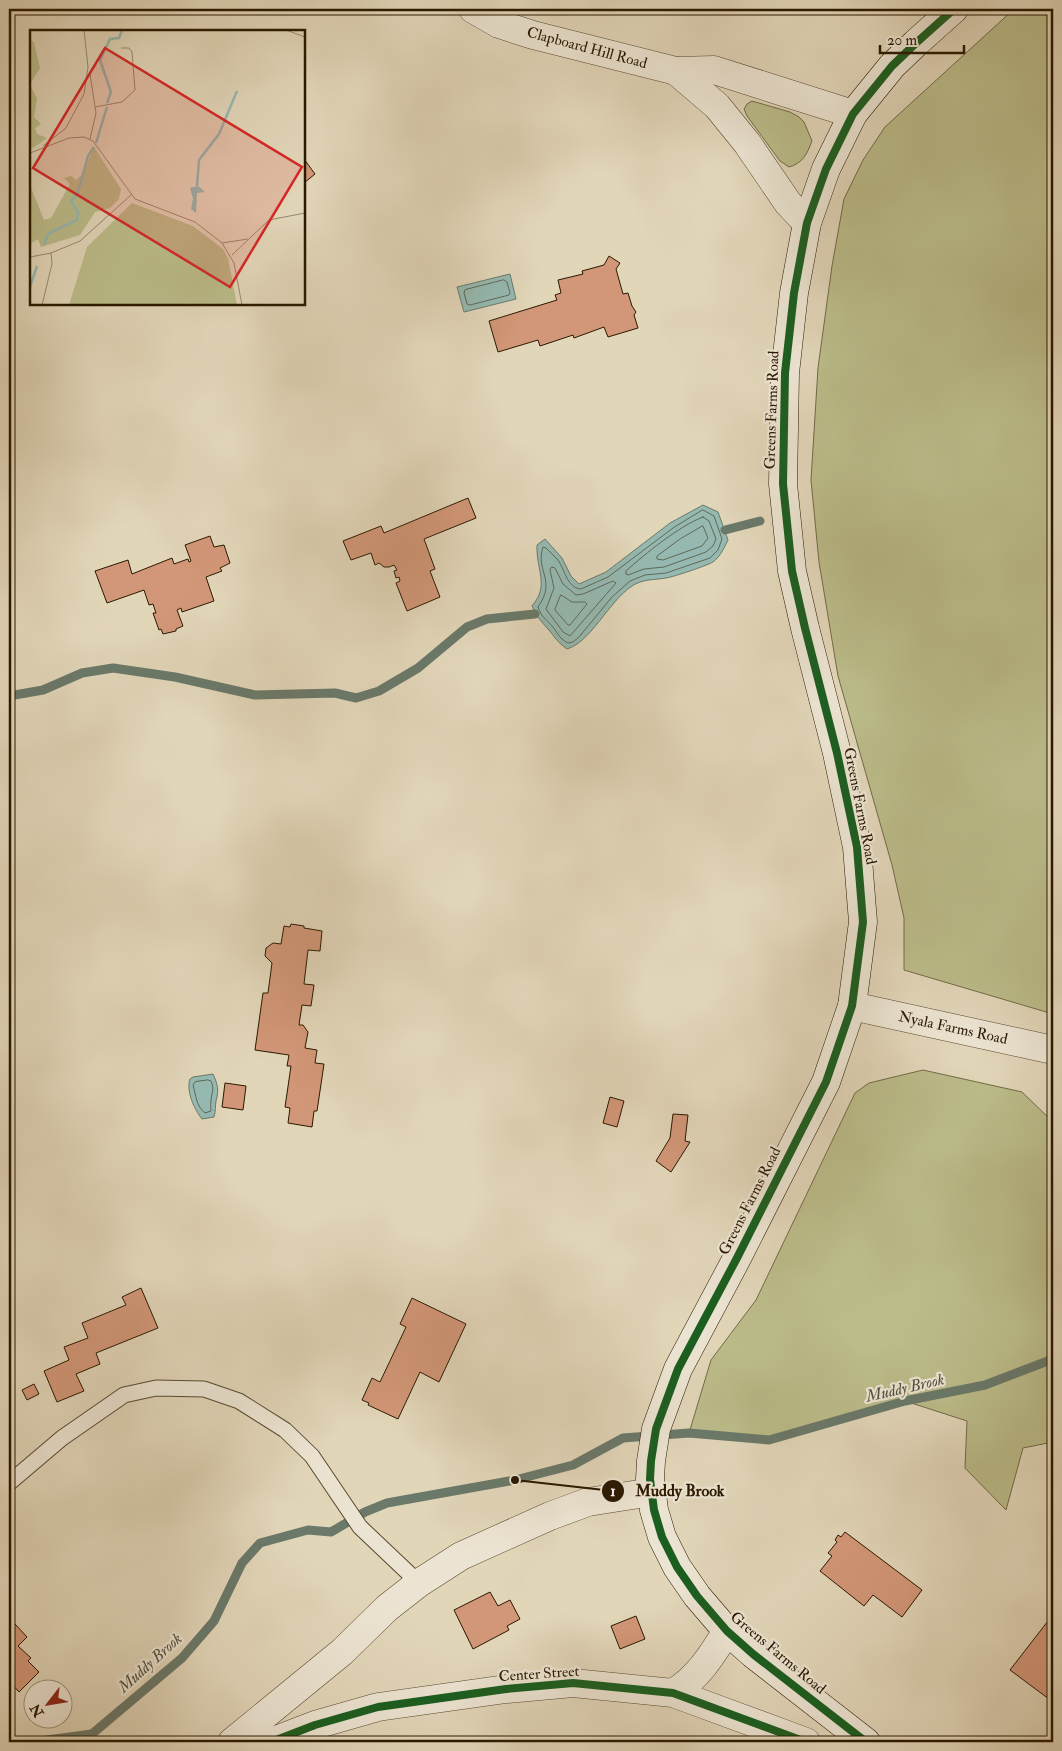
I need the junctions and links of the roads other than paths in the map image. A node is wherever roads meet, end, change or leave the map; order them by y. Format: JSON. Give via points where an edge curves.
{"nodes":[{"id":1,"x":473,"y":9,"type":"edge"},
{"id":2,"x":954,"y":9,"type":"edge"},
{"id":3,"x":676,"y":71,"type":"junction"},
{"id":4,"x":853,"y":114,"type":"junction"},
{"id":5,"x":807,"y":223,"type":"junction"},
{"id":6,"x":852,"y":1006,"type":"junction"},
{"id":7,"x":1053,"y":1050,"type":"edge"},
{"id":8,"x":9,"y":1483,"type":"edge"},
{"id":9,"x":652,"y":1492,"type":"junction"},
{"id":10,"x":418,"y":1583,"type":"junction"},
{"id":11,"x":727,"y":1631,"type":"junction"},
{"id":12,"x":673,"y":1692,"type":"junction"},
{"id":13,"x":232,"y":1742,"type":"edge"},
{"id":14,"x":271,"y":1742,"type":"edge"},
{"id":15,"x":806,"y":1742,"type":"edge"},
{"id":16,"x":866,"y":1742,"type":"edge"}],
"edges":[{"from":1,"to":3,"type":"street","name":"Clapboard Hill Road","via":[[500,24],[533,35]]},
{"from":2,"to":4,"type":"street","name":"Greens Farms Road","via":[[892,66]]},
{"from":3,"to":4,"type":"street","name":"Clapboard Hill Road","via":[[714,70]]},
{"from":3,"to":5,"type":"street","name":"Clapboard Hill Road","via":[[717,106],[788,203]]},
{"from":4,"to":5,"type":"street","name":"Greens Farms Road","via":[[826,169]]},
{"from":5,"to":6,"type":"street","name":"Greens Farms Road","via":[[794,292],[785,374],[783,484],[792,571],[857,847],[863,922]]},
{"from":6,"to":7,"type":"street","name":"Nyala Farms Road"},
{"from":6,"to":9,"type":"street","name":"Greens Farms Road","via":[[826,1082],[678,1369],[656,1429],[651,1461]]},
{"from":8,"to":10,"type":"lane","via":[[62,1438],[124,1395],[156,1388],[204,1389],[239,1401],[285,1430],[312,1456],[360,1526]]},
{"from":9,"to":10,"type":"street","via":[[588,1502],[550,1516],[461,1556]]},
{"from":9,"to":11,"type":"street","name":"Greens Farms Road","via":[[662,1537],[677,1566]]},
{"from":10,"to":13,"type":"street","via":[[342,1652]]},
{"from":11,"to":12,"type":"street","via":[[695,1676]]},
{"from":11,"to":16,"type":"street","name":"Greens Farms Road"},
{"from":12,"to":14,"type":"street","name":"Center Street","via":[[573,1683],[506,1688],[378,1707],[314,1725]]},
{"from":12,"to":15,"type":"street","name":"Center Street"}]}
